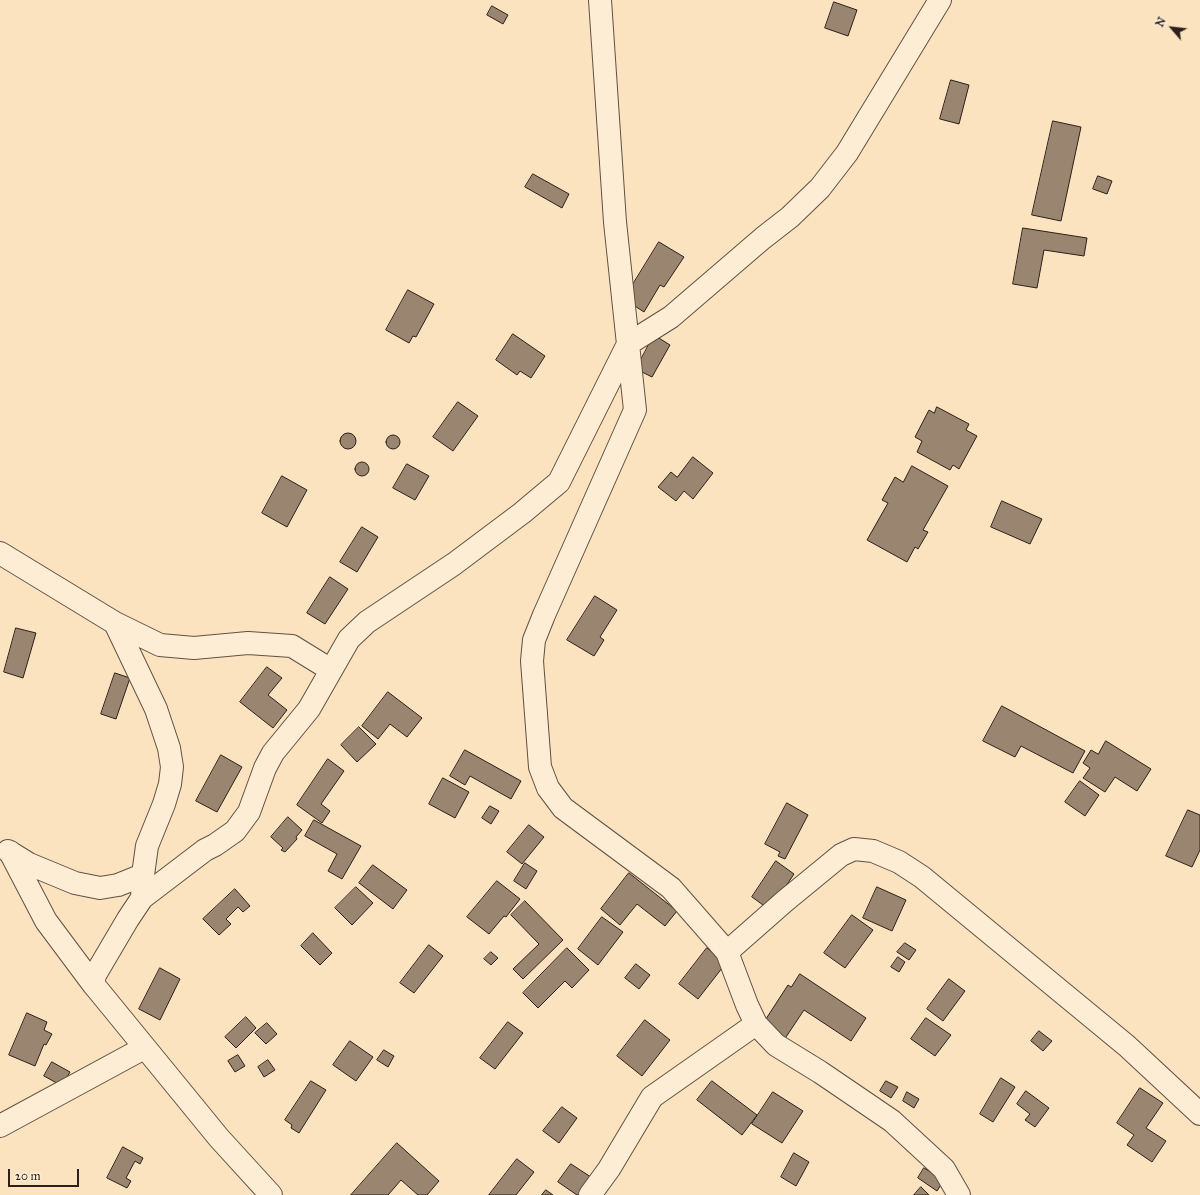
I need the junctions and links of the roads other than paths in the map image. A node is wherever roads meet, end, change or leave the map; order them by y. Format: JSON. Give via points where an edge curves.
{"nodes":[{"id":1,"x":600,"y":0,"type":"edge"},
{"id":2,"x":940,"y":0,"type":"edge"},
{"id":3,"x":628,"y":344,"type":"junction"},
{"id":4,"x":0,"y":553,"type":"edge"},
{"id":5,"x":115,"y":623,"type":"junction"},
{"id":6,"x":331,"y":670,"type":"junction"},
{"id":7,"x":5,"y":850,"type":"edge"},
{"id":8,"x":143,"y":875,"type":"junction"},
{"id":9,"x":142,"y":898,"type":"junction"},
{"id":10,"x":727,"y":952,"type":"junction"},
{"id":11,"x":93,"y":984,"type":"junction"},
{"id":12,"x":756,"y":1024,"type":"junction"},
{"id":13,"x":144,"y":1048,"type":"junction"},
{"id":14,"x":1200,"y":1114,"type":"edge"},
{"id":15,"x":0,"y":1126,"type":"edge"},
{"id":16,"x":271,"y":1195,"type":"edge"},
{"id":17,"x":590,"y":1195,"type":"edge"},
{"id":18,"x":959,"y":1195,"type":"edge"}],
"edges":[{"from":1,"to":3,"type":"street","via":[[615,222]]},
{"from":2,"to":3,"type":"street","via":[[847,153],[820,188],[790,217],[671,317]]},
{"from":3,"to":6,"type":"street","via":[[560,482],[454,564],[367,622],[349,639]]},
{"from":3,"to":10,"type":"street","via":[[635,410],[534,640],[532,661],[540,767],[548,788],[562,808],[671,888]]},
{"from":4,"to":5,"type":"street"},
{"from":5,"to":6,"type":"street","via":[[160,645],[194,648],[248,643],[292,646]]},
{"from":5,"to":8,"type":"street","via":[[156,709],[169,748],[172,768],[166,798],[147,846]]},
{"from":6,"to":9,"type":"street","via":[[309,709],[273,753],[249,812],[235,831],[205,850]]},
{"from":7,"to":8,"type":"street","via":[[29,864],[75,883],[100,888],[118,885]]},
{"from":7,"to":11,"type":"street","via":[[46,921]]},
{"from":8,"to":9,"type":"street"},
{"from":9,"to":11,"type":"street","via":[[95,975]]},
{"from":10,"to":12,"type":"street"},
{"from":10,"to":14,"type":"street","via":[[841,855],[854,849],[873,852],[899,862],[922,877],[1127,1046]]},
{"from":11,"to":13,"type":"street"},
{"from":12,"to":17,"type":"street","via":[[652,1097],[609,1169]]},
{"from":12,"to":18,"type":"street","via":[[776,1046],[820,1072],[892,1121],[944,1169]]},
{"from":13,"to":15,"type":"street"},
{"from":13,"to":16,"type":"street","via":[[219,1138]]}]}
